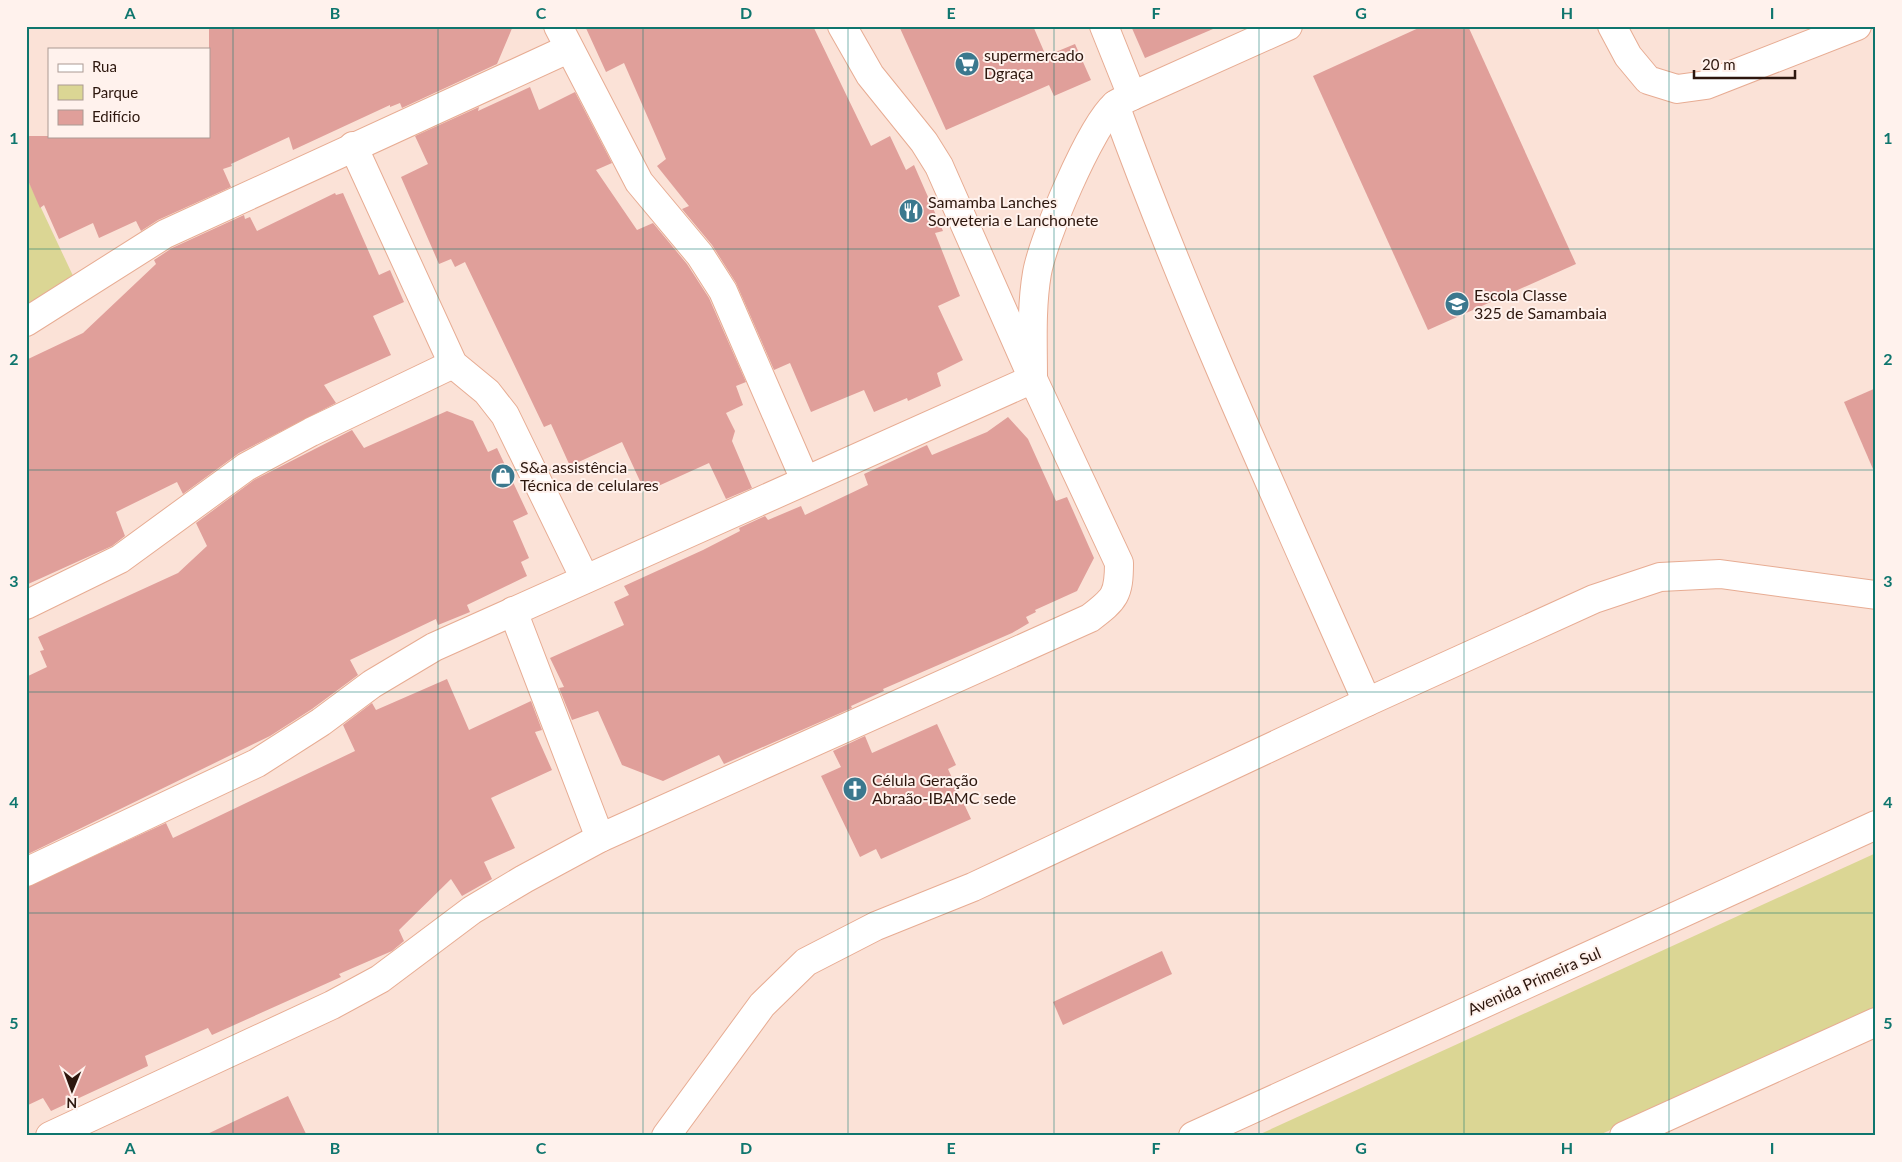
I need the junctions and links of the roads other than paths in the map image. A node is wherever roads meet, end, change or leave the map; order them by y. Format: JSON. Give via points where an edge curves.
{"nodes":[{"id":1,"x":842,"y":26,"type":"edge"},
{"id":2,"x":1104,"y":26,"type":"edge"},
{"id":3,"x":1288,"y":26,"type":"edge"},
{"id":4,"x":1612,"y":26,"type":"edge"},
{"id":5,"x":1857,"y":26,"type":"edge"},
{"id":6,"x":563,"y":38,"type":"edge"},
{"id":7,"x":1123,"y":100,"type":"junction"},
{"id":8,"x":353,"y":146,"type":"junction"},
{"id":9,"x":26,"y":322,"type":"edge"},
{"id":10,"x":453,"y":364,"type":"junction"},
{"id":11,"x":1032,"y":379,"type":"junction"},
{"id":12,"x":806,"y":480,"type":"junction"},
{"id":13,"x":585,"y":579,"type":"junction"},
{"id":14,"x":1876,"y":595,"type":"edge"},
{"id":15,"x":26,"y":606,"type":"edge"},
{"id":16,"x":513,"y":611,"type":"junction"},
{"id":17,"x":1367,"y":702,"type":"junction"},
{"id":18,"x":1876,"y":825,"type":"edge"},
{"id":19,"x":600,"y":838,"type":"junction"},
{"id":20,"x":26,"y":872,"type":"edge"},
{"id":21,"x":1876,"y":1022,"type":"edge"},
{"id":22,"x":50,"y":1136,"type":"edge"},
{"id":23,"x":666,"y":1136,"type":"edge"},
{"id":24,"x":1193,"y":1136,"type":"edge"},
{"id":25,"x":1624,"y":1136,"type":"edge"}],
"edges":[{"from":1,"to":11,"type":"street","via":[[870,75],[924,142],[939,166]]},
{"from":2,"to":7,"type":"street"},
{"from":3,"to":7,"type":"street"},
{"from":4,"to":5,"type":"street","via":[[1628,56],[1648,80],[1677,90],[1706,86]]},
{"from":6,"to":8,"type":"street"},
{"from":6,"to":12,"type":"street","via":[[640,182],[700,255],[723,291]]},
{"from":7,"to":11,"type":"street","via":[[1092,138],[1053,221],[1040,262],[1033,307]]},
{"from":7,"to":17,"type":"street","via":[[1138,167],[1220,368]]},
{"from":8,"to":9,"type":"street","via":[[164,234]]},
{"from":8,"to":10,"type":"street"},
{"from":10,"to":13,"type":"street","via":[[487,392],[505,415]]},
{"from":10,"to":15,"type":"street","via":[[246,467],[120,559]]},
{"from":11,"to":12,"type":"street"},
{"from":11,"to":19,"type":"street","via":[[1119,563],[1119,587],[1108,604],[1090,618]]},
{"from":12,"to":13,"type":"street"},
{"from":13,"to":16,"type":"street"},
{"from":14,"to":17,"type":"street","via":[[1720,574],[1660,577],[1594,599]]},
{"from":16,"to":19,"type":"street"},
{"from":16,"to":20,"type":"street","via":[[434,647],[372,684],[257,763]]},
{"from":17,"to":23,"type":"street","via":[[973,887],[876,926],[806,962],[762,1005]]},
{"from":18,"to":24,"type":"street","name":"Avenida Primeira Sul"},
{"from":19,"to":22,"type":"street","via":[[472,910],[380,979],[340,1001]]},
{"from":21,"to":25,"type":"street"}]}
